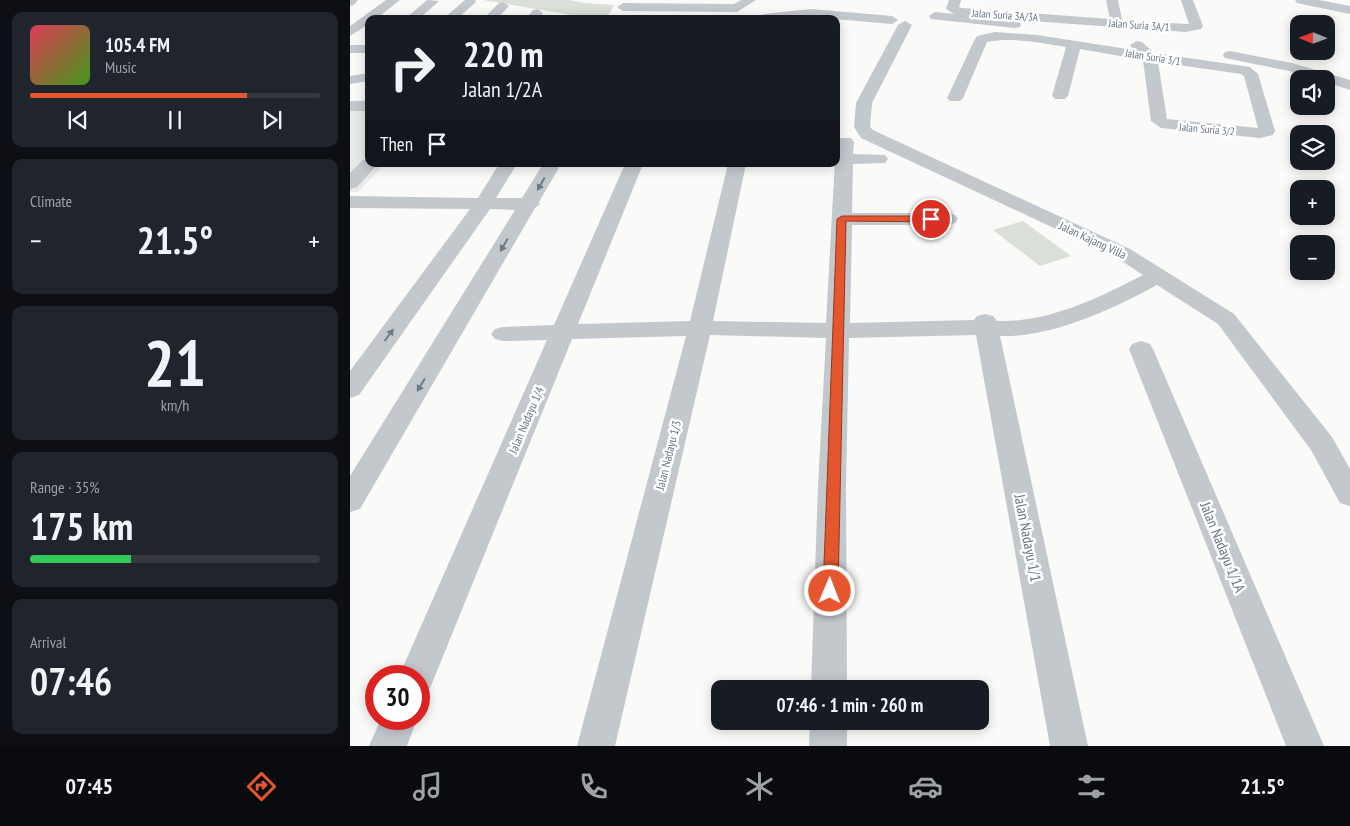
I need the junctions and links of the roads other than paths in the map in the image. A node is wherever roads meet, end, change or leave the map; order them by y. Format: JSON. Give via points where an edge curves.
{"nodes":[{"id":1,"x":394,"y":0,"type":"edge"},
{"id":2,"x":750,"y":0,"type":"edge"},
{"id":3,"x":797,"y":0,"type":"edge"},
{"id":4,"x":955,"y":0,"type":"edge"},
{"id":5,"x":1030,"y":0,"type":"edge"},
{"id":6,"x":1112,"y":0,"type":"edge"},
{"id":7,"x":1187,"y":0,"type":"edge"},
{"id":8,"x":1301,"y":0,"type":"edge"},
{"id":9,"x":433,"y":1,"type":"edge"},
{"id":10,"x":470,"y":2,"type":"dead end"},
{"id":11,"x":626,"y":3,"type":"edge"},
{"id":12,"x":664,"y":4,"type":"edge"},
{"id":13,"x":766,"y":5,"type":"dead end"},
{"id":14,"x":782,"y":5,"type":"dead end"},
{"id":15,"x":503,"y":6,"type":"dead end"},
{"id":16,"x":702,"y":9,"type":"edge"},
{"id":17,"x":1350,"y":10,"type":"edge"},
{"id":18,"x":373,"y":15,"type":"edge"},
{"id":19,"x":416,"y":15,"type":"edge"},
{"id":20,"x":454,"y":15,"type":"edge"},
{"id":21,"x":493,"y":15,"type":"edge"},
{"id":22,"x":618,"y":15,"type":"edge"},
{"id":23,"x":761,"y":15,"type":"edge"},
{"id":24,"x":766,"y":15,"type":"edge"},
{"id":25,"x":790,"y":15,"type":"edge"},
{"id":26,"x":916,"y":19,"type":"junction"},
{"id":27,"x":365,"y":21,"type":"edge"},
{"id":28,"x":1031,"y":22,"type":"junction"},
{"id":29,"x":1072,"y":31,"type":"junction"},
{"id":30,"x":350,"y":32,"type":"edge"},
{"id":31,"x":1125,"y":36,"type":"junction"},
{"id":32,"x":350,"y":49,"type":"edge"},
{"id":33,"x":365,"y":49,"type":"edge"},
{"id":34,"x":1179,"y":49,"type":"junction"},
{"id":35,"x":1152,"y":50,"type":"junction"},
{"id":36,"x":1290,"y":72,"type":"edge"},
{"id":37,"x":365,"y":78,"type":"edge"},
{"id":38,"x":350,"y":80,"type":"edge"},
{"id":39,"x":1335,"y":85,"type":"edge"},
{"id":40,"x":1350,"y":85,"type":"edge"},
{"id":41,"x":1350,"y":90,"type":"edge"},
{"id":42,"x":1060,"y":96,"type":"dead end"},
{"id":43,"x":955,"y":98,"type":"dead end"},
{"id":44,"x":350,"y":106,"type":"edge"},
{"id":45,"x":365,"y":106,"type":"edge"},
{"id":46,"x":1260,"y":133,"type":"joint"},
{"id":47,"x":879,"y":159,"type":"dead end"},
{"id":48,"x":506,"y":167,"type":"edge"},
{"id":49,"x":550,"y":167,"type":"edge"},
{"id":50,"x":633,"y":167,"type":"edge"},
{"id":51,"x":736,"y":167,"type":"edge"},
{"id":52,"x":494,"y":185,"type":"junction"},
{"id":53,"x":350,"y":202,"type":"edge"},
{"id":54,"x":444,"y":203,"type":"junction"},
{"id":55,"x":530,"y":204,"type":"junction"},
{"id":56,"x":478,"y":212,"type":"junction"},
{"id":57,"x":842,"y":219,"type":"junction"},
{"id":58,"x":948,"y":219,"type":"dead end"},
{"id":59,"x":1143,"y":276,"type":"junction"},
{"id":60,"x":978,"y":326,"type":"junction"},
{"id":61,"x":700,"y":328,"type":"junction"},
{"id":62,"x":563,"y":331,"type":"junction"},
{"id":63,"x":837,"y":331,"type":"junction"},
{"id":64,"x":504,"y":334,"type":"dead end"},
{"id":65,"x":1141,"y":349,"type":"dead end"},
{"id":66,"x":350,"y":389,"type":"edge"},
{"id":67,"x":1350,"y":495,"type":"edge"},
{"id":68,"x":350,"y":501,"type":"edge"},
{"id":69,"x":422,"y":665,"type":"edge"},
{"id":70,"x":829,"y":680,"type":"edge"},
{"id":71,"x":395,"y":730,"type":"edge"},
{"id":72,"x":829,"y":730,"type":"edge"},
{"id":73,"x":388,"y":746,"type":"edge"},
{"id":74,"x":596,"y":746,"type":"edge"},
{"id":75,"x":828,"y":746,"type":"edge"},
{"id":76,"x":1069,"y":746,"type":"edge"},
{"id":77,"x":1305,"y":746,"type":"edge"}],
"edges":[{"from":1,"to":18,"type":"street"},
{"from":2,"to":16,"type":"street","via":[[737,8]]},
{"from":3,"to":26,"type":"street","via":[[811,8]]},
{"from":4,"to":28,"type":"street","name":"Jalan Suria 3A/3A","via":[[952,9],[960,12]]},
{"from":5,"to":28,"type":"street"},
{"from":6,"to":31,"type":"street"},
{"from":7,"to":31,"type":"street","name":"Jalan Suria 3A/1","via":[[1196,26]]},
{"from":8,"to":17,"type":"street"},
{"from":9,"to":19,"type":"street"},
{"from":10,"to":20,"type":"street"},
{"from":11,"to":12,"type":"street"},
{"from":11,"to":22,"type":"street"},
{"from":12,"to":16,"type":"street"},
{"from":13,"to":23,"type":"street"},
{"from":14,"to":24,"type":"street"},
{"from":15,"to":21,"type":"street"},
{"from":25,"to":26,"type":"street","via":[[811,13]]},
{"from":26,"to":28,"type":"street"},
{"from":26,"to":31,"type":"street","via":[[1065,34]]},
{"from":26,"to":59,"type":"street","name":"Jalan Kajang Villa","via":[[864,103],[862,127],[867,134],[1123,253],[1128,268]]},
{"from":27,"to":30,"type":"street"},
{"from":28,"to":29,"type":"street"},
{"from":28,"to":29,"type":"street","name":"Jalan Suria 3A/3A","via":[[1050,22],[1053,19]]},
{"from":29,"to":31,"type":"street"},
{"from":29,"to":35,"type":"street","name":"Jalan Suria 3/1"},
{"from":29,"to":42,"type":"street"},
{"from":29,"to":43,"type":"street","name":"Jalan Suria 3/1","via":[[982,39]]},
{"from":31,"to":34,"type":"street"},
{"from":31,"to":35,"type":"street"},
{"from":32,"to":33,"type":"street"},
{"from":34,"to":35,"type":"street"},
{"from":34,"to":36,"type":"street"},
{"from":34,"to":40,"type":"street","via":[[1284,66]]},
{"from":35,"to":46,"type":"street","name":"Jalan Suria 3/1","via":[[1251,74],[1267,130]]},
{"from":35,"to":46,"type":"street","name":"Jalan Suria 3/2","via":[[1159,121],[1167,125]]},
{"from":37,"to":38,"type":"street"},
{"from":39,"to":41,"type":"street"},
{"from":44,"to":45,"type":"street"},
{"from":47,"to":57,"type":"street","via":[[845,150]]},
{"from":48,"to":52,"type":"street"},
{"from":49,"to":55,"type":"street","one_way":true},
{"from":50,"to":62,"type":"street","name":"Jalan Nadayu 1/4"},
{"from":51,"to":61,"type":"street","name":"Jalan Nadayu 1/3"},
{"from":52,"to":54,"type":"street"},
{"from":52,"to":56,"type":"street"},
{"from":53,"to":54,"type":"street"},
{"from":54,"to":56,"type":"street"},
{"from":55,"to":56,"type":"street"},
{"from":55,"to":68,"type":"street","one_way":true},
{"from":66,"to":56,"type":"street","one_way":true},
{"from":57,"to":58,"type":"street"},
{"from":57,"to":63,"type":"street"},
{"from":59,"to":60,"type":"street","via":[[1066,308],[1033,327]]},
{"from":59,"to":67,"type":"street","via":[[1182,290],[1226,319],[1322,444]]},
{"from":60,"to":63,"type":"street"},
{"from":60,"to":76,"type":"street","name":"Jalan Nadayu 1/1"},
{"from":61,"to":62,"type":"street"},
{"from":61,"to":63,"type":"street"},
{"from":61,"to":74,"type":"street","name":"Jalan Nadayu 1/3"},
{"from":62,"to":64,"type":"street"},
{"from":62,"to":69,"type":"street","name":"Jalan Nadayu 1/4"},
{"from":63,"to":70,"type":"street"},
{"from":65,"to":77,"type":"street","name":"Jalan Nadayu 1/1A"},
{"from":71,"to":73,"type":"street"},
{"from":72,"to":75,"type":"street"}]}
